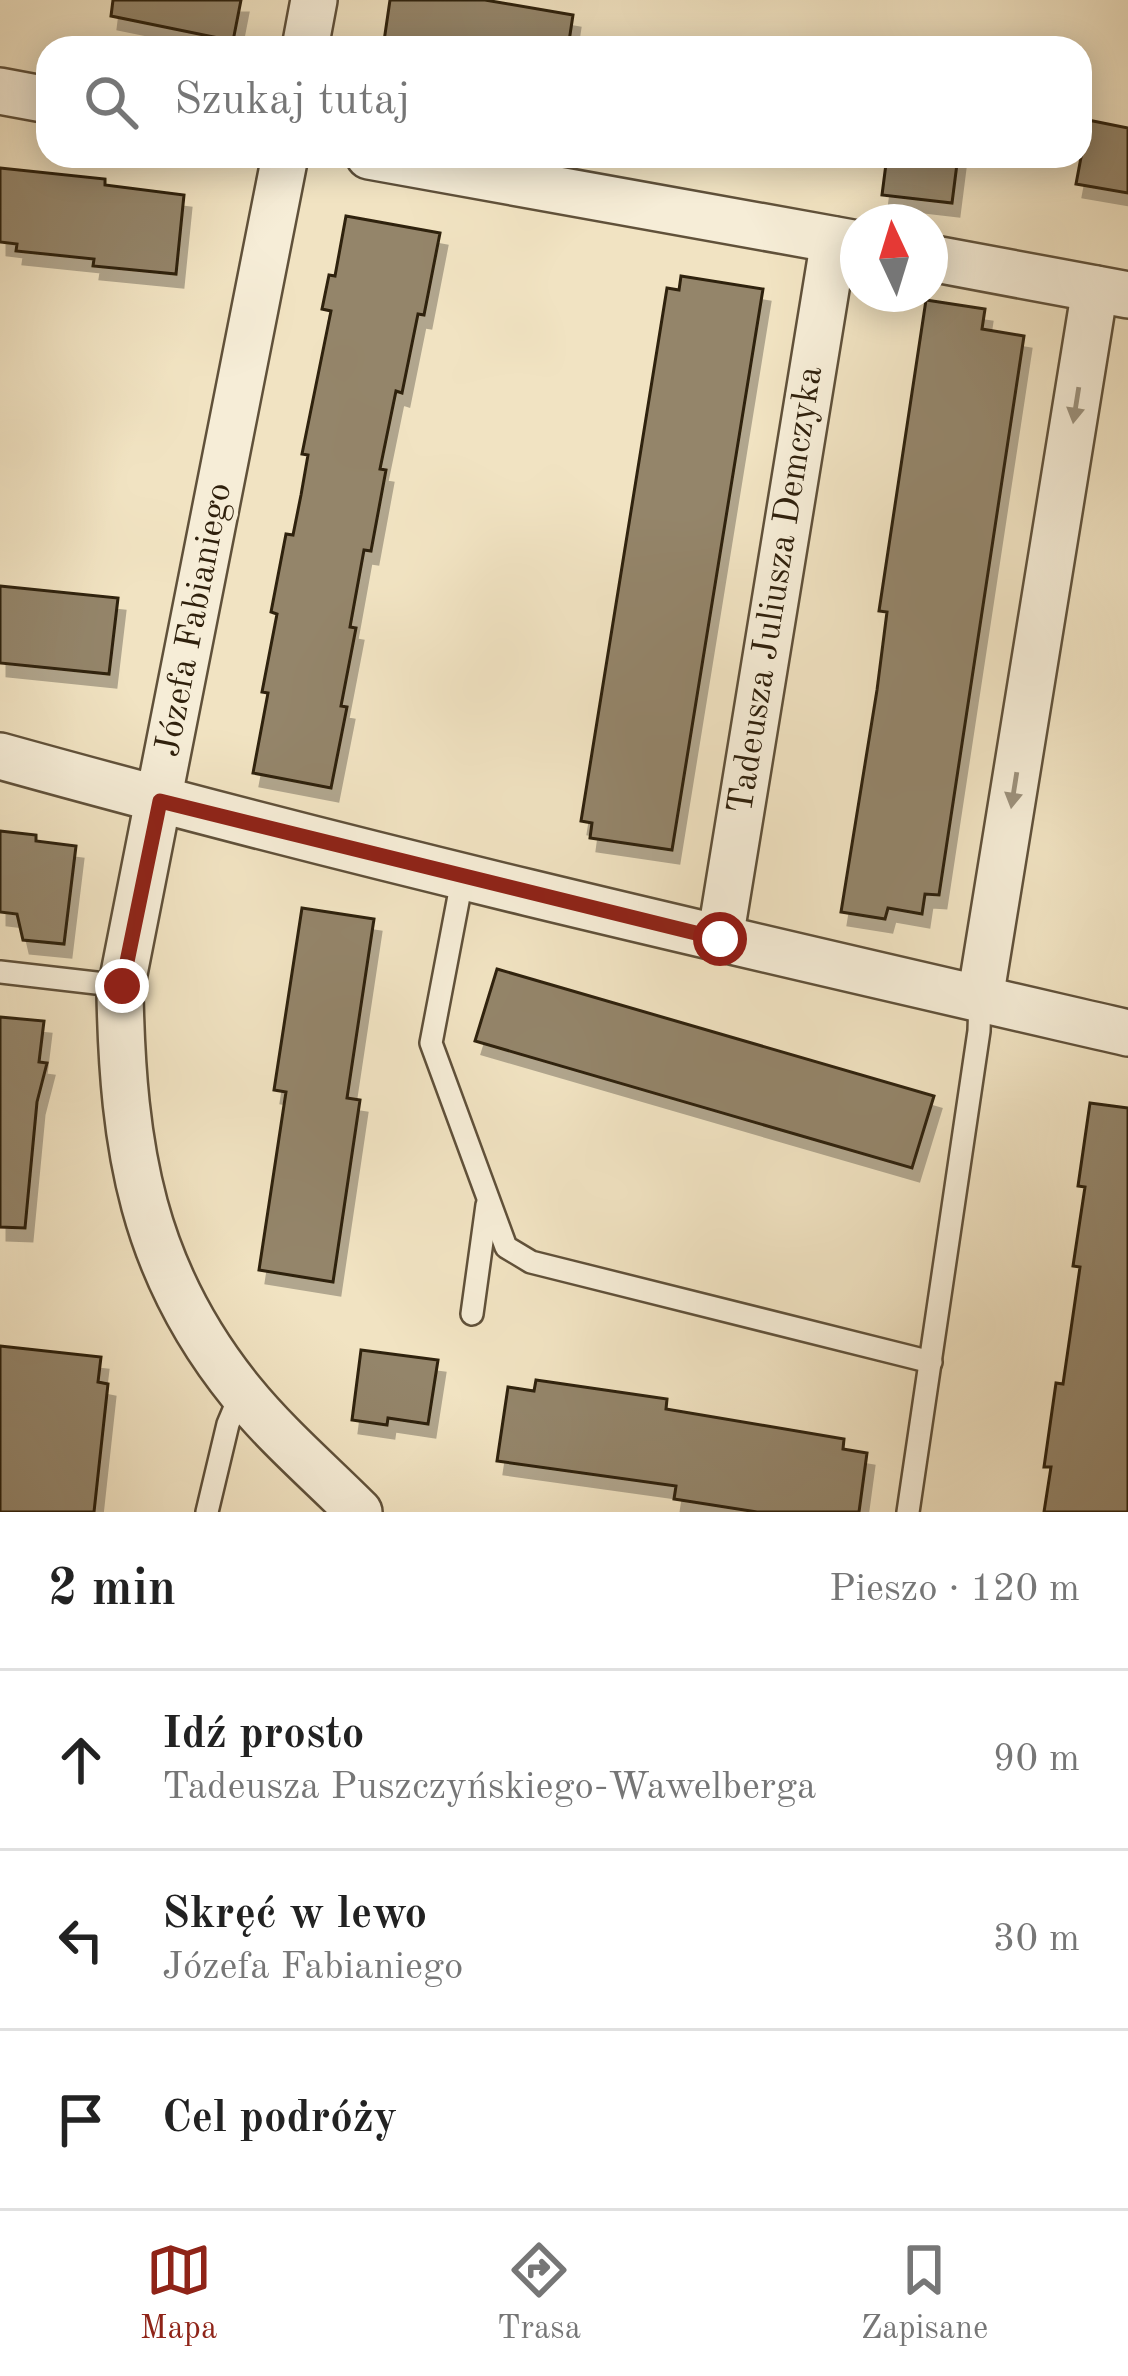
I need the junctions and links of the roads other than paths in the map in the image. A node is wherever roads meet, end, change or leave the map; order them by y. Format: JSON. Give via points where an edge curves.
{"nodes":[{"id":1,"x":314,"y":0,"type":"edge"},
{"id":2,"x":307,"y":36,"type":"edge"},
{"id":3,"x":0,"y":91,"type":"edge"},
{"id":4,"x":36,"y":98,"type":"edge"},
{"id":5,"x":283,"y":168,"type":"edge"},
{"id":6,"x":436,"y":168,"type":"edge"},
{"id":7,"x":840,"y":241,"type":"edge"},
{"id":8,"x":948,"y":261,"type":"edge"},
{"id":9,"x":840,"y":275,"type":"edge"},
{"id":10,"x":1112,"y":292,"type":"edge"},
{"id":11,"x":0,"y":756,"type":"edge"},
{"id":12,"x":160,"y":801,"type":"junction"},
{"id":13,"x":463,"y":875,"type":"junction"},
{"id":14,"x":720,"y":939,"type":"junction"},
{"id":15,"x":0,"y":972,"type":"edge"},
{"id":16,"x":122,"y":986,"type":"junction"},
{"id":17,"x":980,"y":999,"type":"junction"},
{"id":18,"x":1128,"y":1033,"type":"edge"},
{"id":19,"x":488,"y":1199,"type":"junction"},
{"id":20,"x":472,"y":1313,"type":"dead end"},
{"id":21,"x":931,"y":1362,"type":"junction"},
{"id":22,"x":241,"y":1392,"type":"junction"},
{"id":23,"x":207,"y":1512,"type":"edge"},
{"id":24,"x":359,"y":1512,"type":"edge"},
{"id":25,"x":908,"y":1512,"type":"edge"}],
"edges":[{"from":1,"to":2,"type":"street"},
{"from":3,"to":4,"type":"street"},
{"from":5,"to":12,"type":"street","name":"Józefa Fabianiego"},
{"from":6,"to":7,"type":"street"},
{"from":8,"to":10,"type":"street"},
{"from":9,"to":14,"type":"street","name":"Tadeusza Juliusza Demczyka"},
{"from":10,"to":17,"type":"street","one_way":true},
{"from":11,"to":12,"type":"street"},
{"from":12,"to":13,"type":"street"},
{"from":12,"to":16,"type":"street","name":"Józefa Fabianiego"},
{"from":13,"to":14,"type":"street"},
{"from":13,"to":19,"type":"lane","via":[[431,1043]]},
{"from":14,"to":17,"type":"street"},
{"from":15,"to":16,"type":"lane"},
{"from":16,"to":22,"type":"street","name":"Józefa Fabianiego","via":[[122,1086],[152,1235],[192,1321]]},
{"from":17,"to":18,"type":"street"},
{"from":17,"to":21,"type":"lane"},
{"from":19,"to":20,"type":"lane"},
{"from":19,"to":21,"type":"lane","via":[[506,1247],[531,1262]]},
{"from":21,"to":25,"type":"lane"},
{"from":22,"to":23,"type":"lane"},
{"from":22,"to":24,"type":"street","name":"Józefa Fabianiego"}]}
